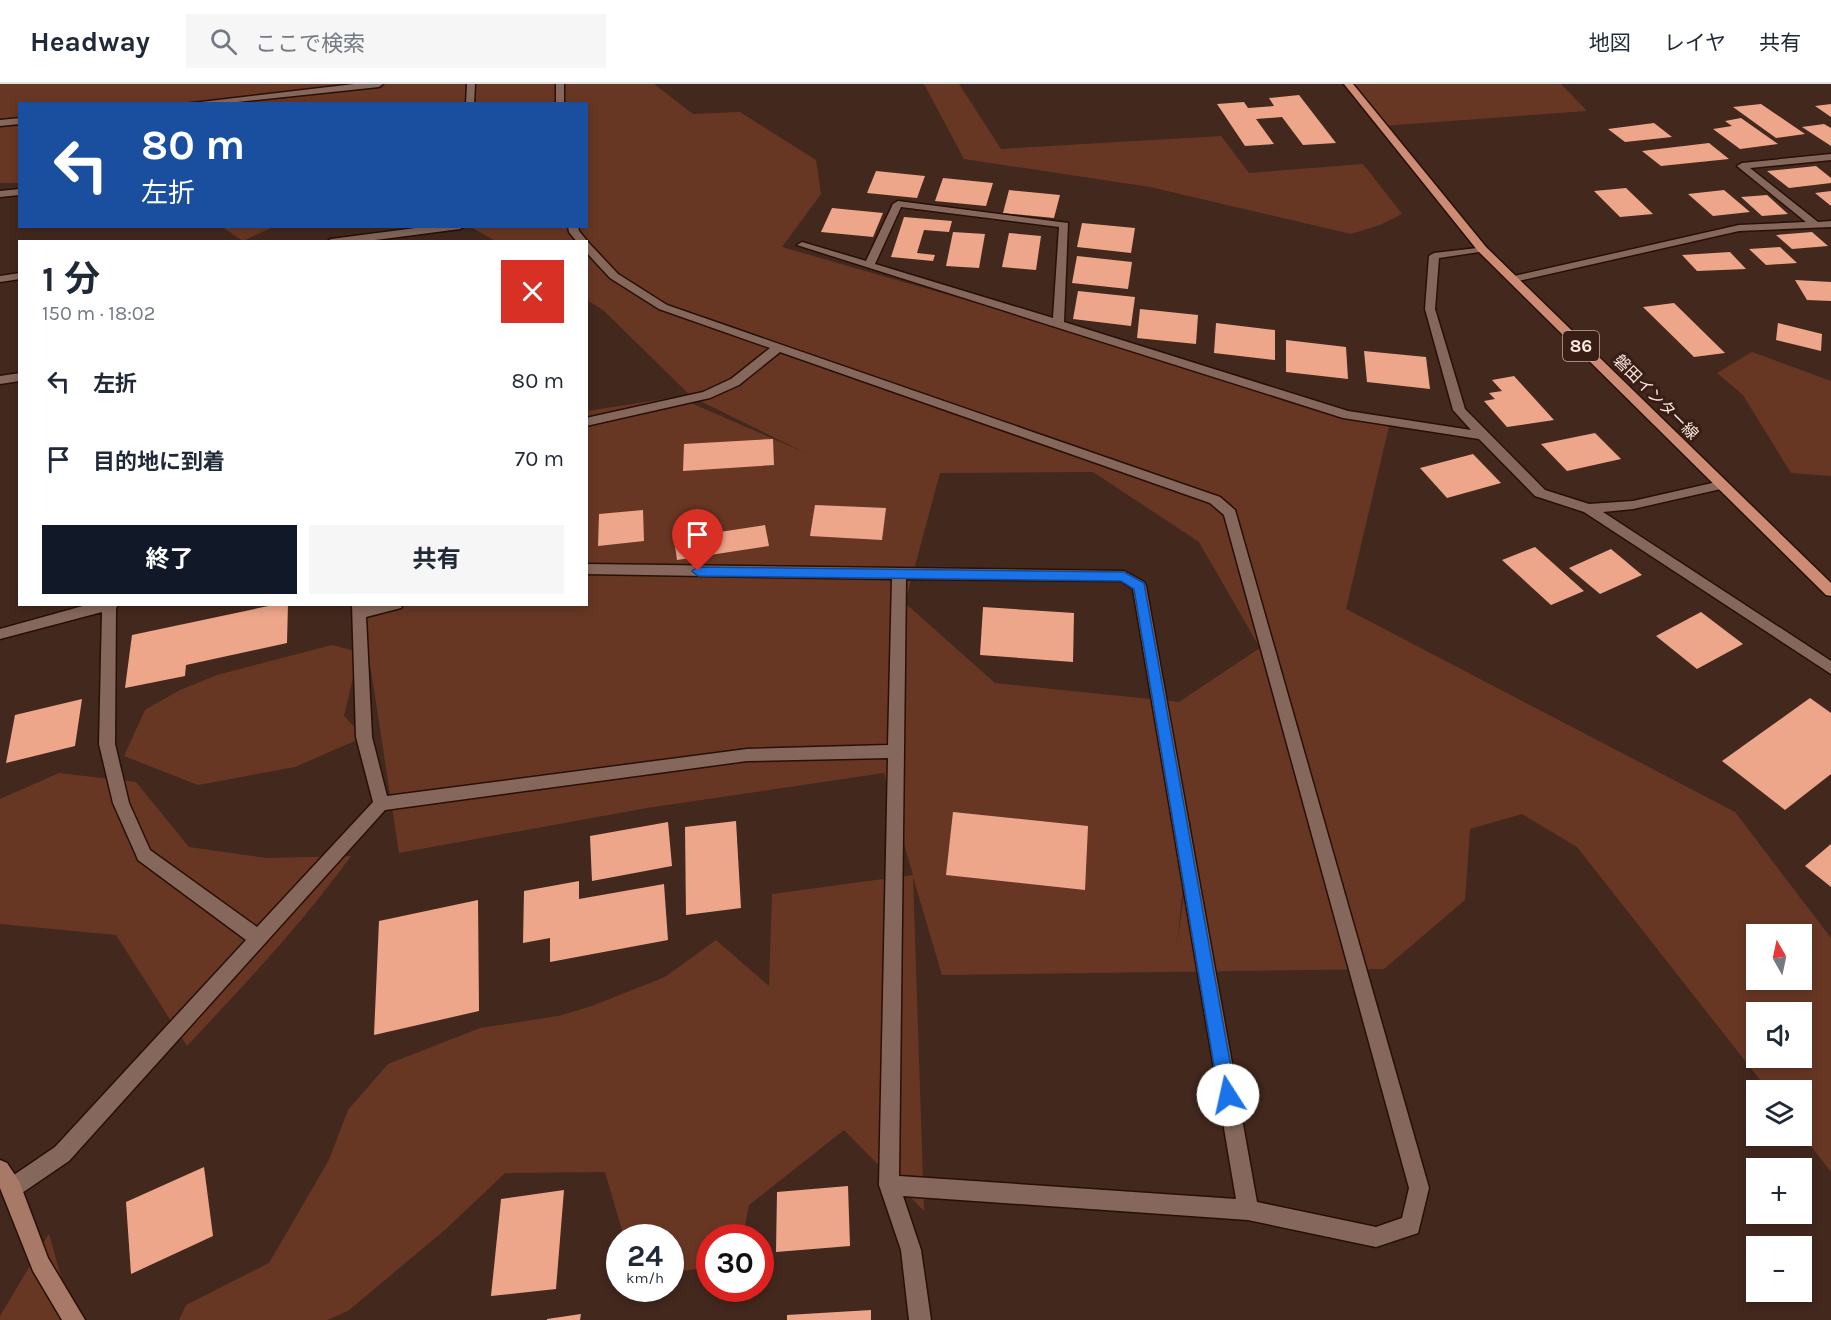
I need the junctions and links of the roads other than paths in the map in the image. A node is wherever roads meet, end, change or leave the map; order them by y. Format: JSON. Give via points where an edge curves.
{"nodes":[{"id":1,"x":380,"y":84,"type":"edge"},
{"id":2,"x":471,"y":84,"type":"edge"},
{"id":3,"x":560,"y":84,"type":"edge"},
{"id":4,"x":1348,"y":84,"type":"edge"},
{"id":5,"x":207,"y":102,"type":"edge"},
{"id":6,"x":470,"y":102,"type":"edge"},
{"id":7,"x":560,"y":102,"type":"edge"},
{"id":8,"x":18,"y":121,"type":"edge"},
{"id":9,"x":0,"y":123,"type":"edge"},
{"id":10,"x":1831,"y":157,"type":"edge"},
{"id":11,"x":18,"y":192,"type":"edge"},
{"id":12,"x":0,"y":194,"type":"edge"},
{"id":13,"x":1815,"y":224,"type":"junction"},
{"id":14,"x":1831,"y":224,"type":"edge"},
{"id":15,"x":464,"y":229,"type":"edge"},
{"id":16,"x":352,"y":240,"type":"edge"},
{"id":17,"x":802,"y":245,"type":"dead end"},
{"id":18,"x":588,"y":247,"type":"edge"},
{"id":19,"x":1482,"y":249,"type":"junction"},
{"id":20,"x":869,"y":266,"type":"junction"},
{"id":21,"x":18,"y":276,"type":"edge"},
{"id":22,"x":0,"y":279,"type":"edge"},
{"id":23,"x":1514,"y":279,"type":"junction"},
{"id":24,"x":1058,"y":324,"type":"junction"},
{"id":25,"x":779,"y":347,"type":"junction"},
{"id":26,"x":18,"y":377,"type":"edge"},
{"id":27,"x":0,"y":380,"type":"edge"},
{"id":28,"x":588,"y":422,"type":"edge"},
{"id":29,"x":1483,"y":436,"type":"junction"},
{"id":30,"x":1721,"y":485,"type":"junction"},
{"id":31,"x":1589,"y":509,"type":"junction"},
{"id":32,"x":588,"y":569,"type":"edge"},
{"id":33,"x":899,"y":574,"type":"junction"},
{"id":34,"x":1831,"y":591,"type":"edge"},
{"id":35,"x":107,"y":606,"type":"edge"},
{"id":36,"x":111,"y":606,"type":"edge"},
{"id":37,"x":381,"y":606,"type":"edge"},
{"id":38,"x":359,"y":609,"type":"edge"},
{"id":39,"x":0,"y":634,"type":"edge"},
{"id":40,"x":1831,"y":668,"type":"edge"},
{"id":41,"x":894,"y":751,"type":"junction"},
{"id":42,"x":381,"y":804,"type":"junction"},
{"id":43,"x":258,"y":938,"type":"junction"},
{"id":44,"x":0,"y":1170,"type":"edge"},
{"id":45,"x":889,"y":1185,"type":"junction"},
{"id":46,"x":12,"y":1188,"type":"junction"},
{"id":47,"x":1248,"y":1210,"type":"junction"},
{"id":48,"x":74,"y":1320,"type":"edge"},
{"id":49,"x":920,"y":1320,"type":"edge"}],
"edges":[{"from":1,"to":5,"type":"street"},
{"from":2,"to":6,"type":"street"},
{"from":3,"to":7,"type":"street"},
{"from":4,"to":19,"type":"main road","name":"磐田インター線","number":"86"},
{"from":8,"to":9,"type":"street"},
{"from":10,"to":13,"type":"street","via":[[1742,166]]},
{"from":11,"to":12,"type":"street"},
{"from":13,"to":14,"type":"street"},
{"from":13,"to":23,"type":"street","via":[[1739,228]]},
{"from":15,"to":16,"type":"street"},
{"from":17,"to":20,"type":"street"},
{"from":18,"to":25,"type":"street","via":[[614,276],[663,307]]},
{"from":19,"to":23,"type":"main road","name":"磐田インター線","number":"86"},
{"from":19,"to":29,"type":"street","via":[[1434,256],[1430,309],[1460,410]]},
{"from":20,"to":24,"type":"street"},
{"from":20,"to":24,"type":"street","via":[[898,204],[1064,225]]},
{"from":21,"to":22,"type":"street"},
{"from":23,"to":30,"type":"main road","name":"磐田インター線","number":"86"},
{"from":24,"to":29,"type":"street","via":[[1347,414]]},
{"from":25,"to":28,"type":"street","via":[[735,382],[706,394]]},
{"from":25,"to":47,"type":"street","via":[[1215,500],[1230,513],[1419,1188],[1411,1226],[1376,1237]]},
{"from":26,"to":27,"type":"street"},
{"from":29,"to":31,"type":"street","via":[[1540,493]]},
{"from":30,"to":31,"type":"street","via":[[1633,505]]},
{"from":30,"to":34,"type":"main road","name":"磐田インター線","number":"86"},
{"from":31,"to":40,"type":"street"},
{"from":32,"to":33,"type":"street"},
{"from":33,"to":41,"type":"street"},
{"from":33,"to":47,"type":"street","via":[[1124,576],[1139,586]]},
{"from":35,"to":39,"type":"street"},
{"from":36,"to":43,"type":"street","via":[[107,744],[121,802],[144,855]]},
{"from":37,"to":38,"type":"street"},
{"from":38,"to":42,"type":"street","via":[[364,736]]},
{"from":41,"to":42,"type":"street","via":[[747,755]]},
{"from":41,"to":45,"type":"street"},
{"from":42,"to":43,"type":"street"},
{"from":43,"to":46,"type":"street","via":[[62,1154]]},
{"from":44,"to":46,"type":"street"},
{"from":45,"to":47,"type":"street"},
{"from":45,"to":49,"type":"street","via":[[911,1250]]},
{"from":46,"to":48,"type":"street","via":[[40,1264]]}]}
